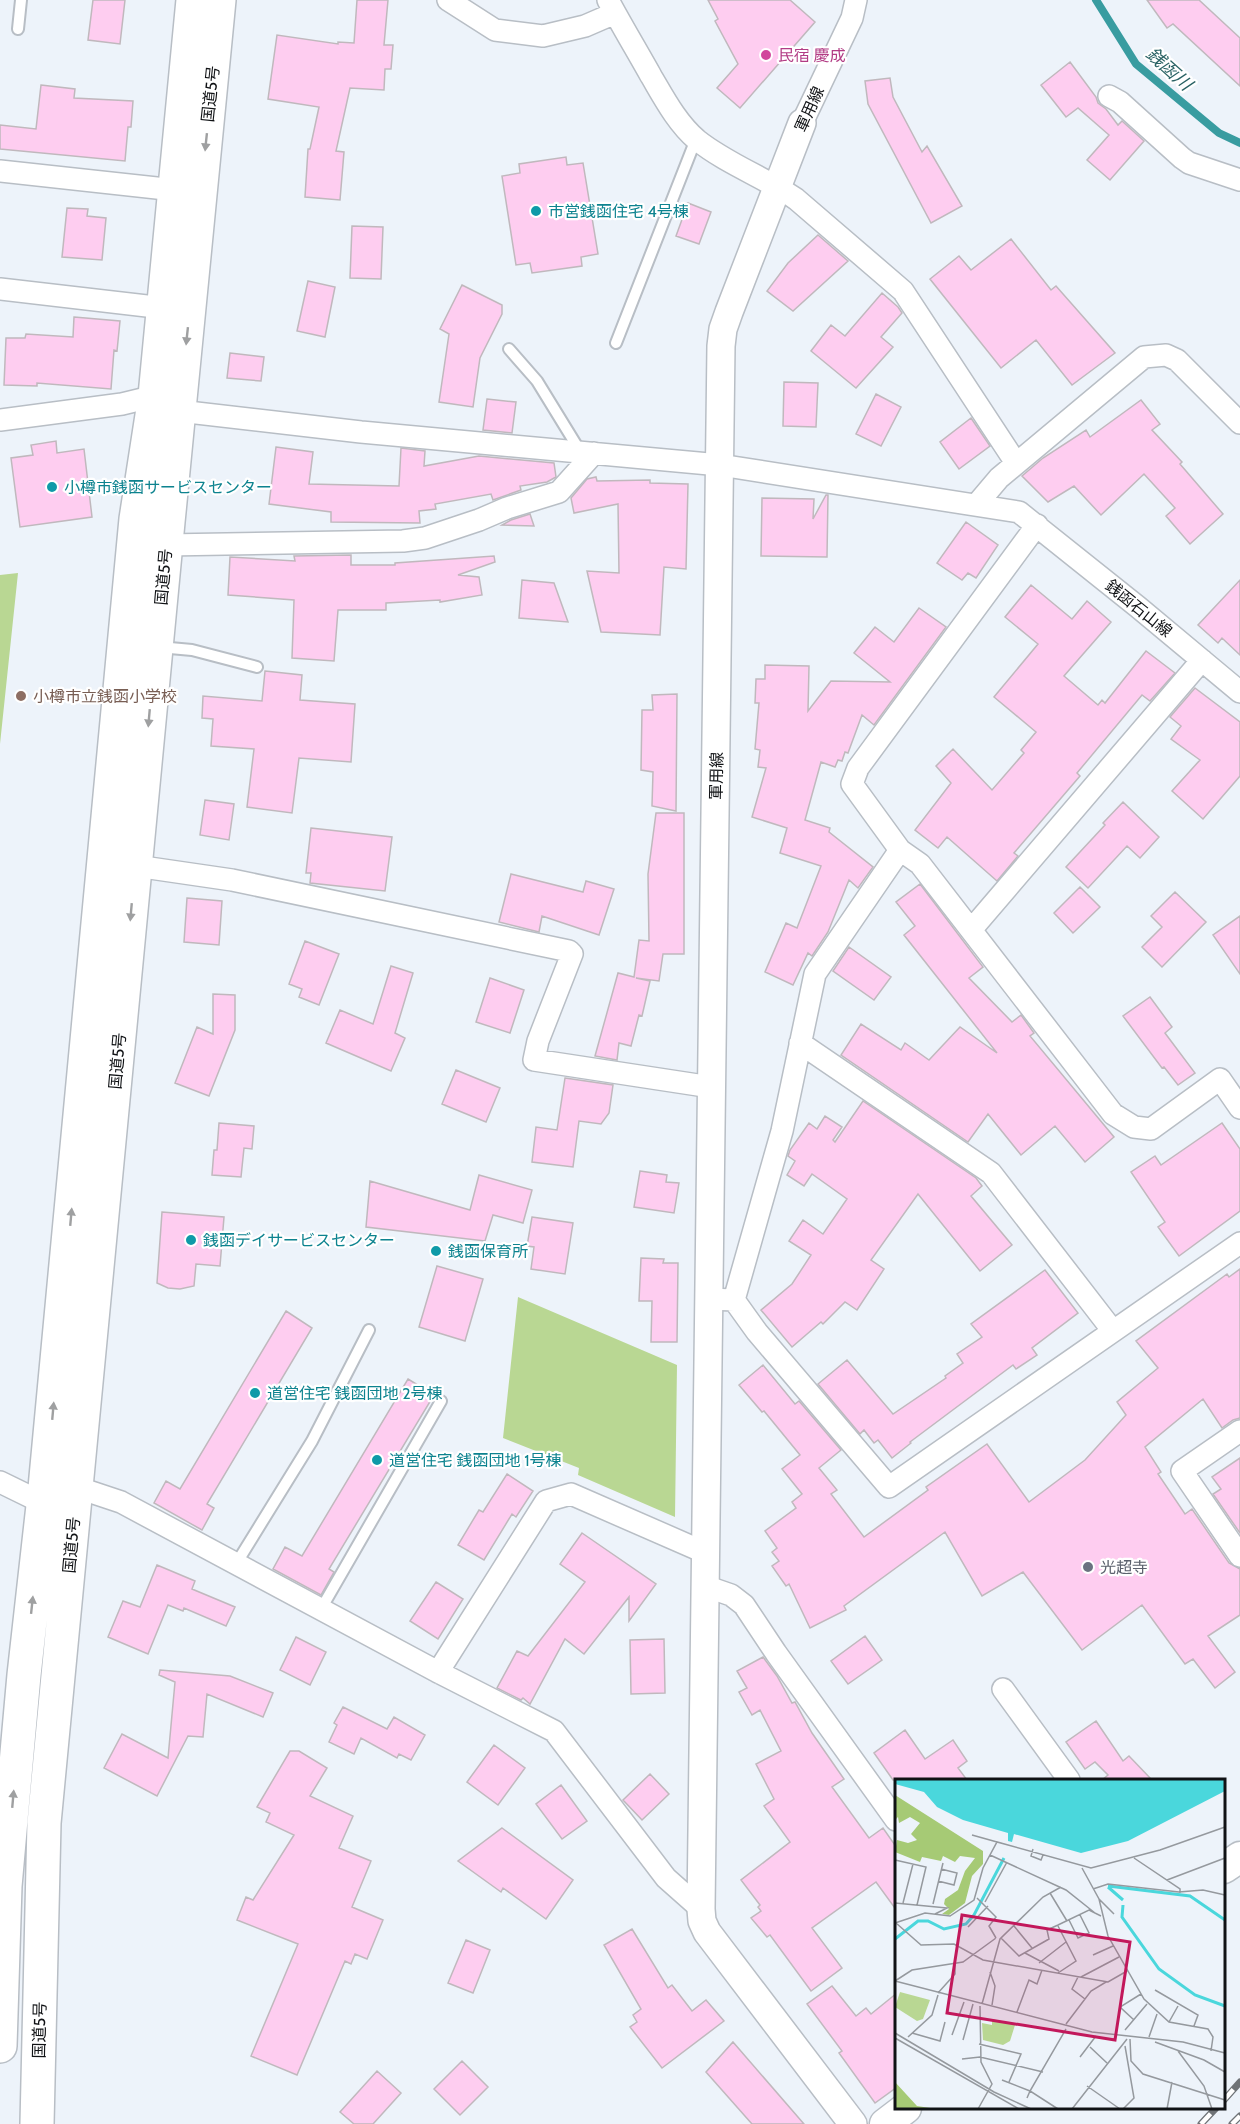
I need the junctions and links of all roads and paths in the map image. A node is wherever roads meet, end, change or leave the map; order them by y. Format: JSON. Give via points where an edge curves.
{"nodes":[{"id":1,"x":21,"y":0,"type":"edge"},
{"id":2,"x":193,"y":0,"type":"edge"},
{"id":3,"x":219,"y":0,"type":"edge"},
{"id":4,"x":448,"y":0,"type":"edge"},
{"id":5,"x":856,"y":0,"type":"edge"},
{"id":6,"x":612,"y":7,"type":"edge"},
{"id":7,"x":18,"y":29,"type":"dead end"},
{"id":8,"x":1109,"y":96,"type":"dead end"},
{"id":9,"x":802,"y":123,"type":"joint"},
{"id":10,"x":696,"y":139,"type":"junction"},
{"id":11,"x":0,"y":171,"type":"edge"},
{"id":12,"x":1240,"y":180,"type":"edge"},
{"id":13,"x":777,"y":186,"type":"junction"},
{"id":14,"x":175,"y":190,"type":"junction"},
{"id":15,"x":0,"y":289,"type":"edge"},
{"id":16,"x":164,"y":308,"type":"junction"},
{"id":17,"x":616,"y":343,"type":"dead end"},
{"id":18,"x":508,"y":349,"type":"dead end"},
{"id":19,"x":167,"y":404,"type":"junction"},
{"id":20,"x":0,"y":420,"type":"edge"},
{"id":21,"x":1240,"y":423,"type":"edge"},
{"id":22,"x":587,"y":452,"type":"junction"},
{"id":23,"x":1017,"y":463,"type":"junction"},
{"id":24,"x":720,"y":465,"type":"junction"},
{"id":25,"x":977,"y":504,"type":"junction"},
{"id":26,"x":1037,"y":525,"type":"junction"},
{"id":27,"x":166,"y":545,"type":"junction"},
{"id":28,"x":156,"y":647,"type":"junction"},
{"id":29,"x":1202,"y":660,"type":"junction"},
{"id":30,"x":257,"y":667,"type":"dead end"},
{"id":31,"x":1240,"y":692,"type":"edge"},
{"id":32,"x":900,"y":850,"type":"junction"},
{"id":33,"x":136,"y":866,"type":"junction"},
{"id":34,"x":971,"y":930,"type":"junction"},
{"id":35,"x":800,"y":1044,"type":"junction"},
{"id":36,"x":711,"y":1087,"type":"junction"},
{"id":37,"x":1240,"y":1108,"type":"edge"},
{"id":38,"x":1240,"y":1243,"type":"edge"},
{"id":39,"x":721,"y":1300,"type":"junction"},
{"id":40,"x":369,"y":1330,"type":"dead end"},
{"id":41,"x":1113,"y":1331,"type":"junction"},
{"id":42,"x":441,"y":1401,"type":"dead end"},
{"id":43,"x":1240,"y":1431,"type":"edge"},
{"id":44,"x":0,"y":1482,"type":"edge"},
{"id":45,"x":76,"y":1487,"type":"junction"},
{"id":46,"x":44,"y":1503,"type":"junction"},
{"id":47,"x":706,"y":1553,"type":"junction"},
{"id":48,"x":1240,"y":1556,"type":"edge"},
{"id":49,"x":237,"y":1564,"type":"junction"},
{"id":50,"x":705,"y":1586,"type":"junction"},
{"id":51,"x":321,"y":1610,"type":"junction"},
{"id":52,"x":438,"y":1672,"type":"junction"},
{"id":53,"x":1003,"y":1689,"type":"dead end"},
{"id":54,"x":1068,"y":1779,"type":"edge"},
{"id":55,"x":895,"y":1817,"type":"edge"},
{"id":56,"x":1240,"y":1857,"type":"edge"},
{"id":57,"x":1225,"y":1867,"type":"edge"},
{"id":58,"x":3,"y":1886,"type":"edge"},
{"id":59,"x":701,"y":1909,"type":"junction"},
{"id":60,"x":0,"y":2046,"type":"edge"},
{"id":61,"x":905,"y":2109,"type":"edge"},
{"id":62,"x":37,"y":2124,"type":"edge"},
{"id":63,"x":853,"y":2124,"type":"edge"},
{"id":64,"x":885,"y":2124,"type":"edge"}],
"edges":[{"from":1,"to":7,"type":"lane"},
{"from":2,"to":14,"type":"highway","name":"国道5号"},
{"from":3,"to":19,"type":"highway","name":"国道5号","one_way":true},
{"from":4,"to":6,"type":"street","via":[[495,30],[543,36],[585,26]]},
{"from":5,"to":9,"type":"street","name":"軍用線","via":[[852,18]]},
{"from":6,"to":10,"type":"street","via":[[663,96]]},
{"from":8,"to":12,"type":"street","via":[[1182,158]]},
{"from":9,"to":13,"type":"street","name":"軍用線"},
{"from":10,"to":13,"type":"street"},
{"from":10,"to":17,"type":"lane"},
{"from":11,"to":14,"type":"street"},
{"from":13,"to":23,"type":"street","via":[[903,291]]},
{"from":13,"to":24,"type":"street","name":"軍用線","via":[[723,329]]},
{"from":14,"to":16,"type":"highway","name":"国道5号"},
{"from":15,"to":16,"type":"street"},
{"from":16,"to":19,"type":"highway","name":"国道5号"},
{"from":18,"to":22,"type":"lane","via":[[537,381]]},
{"from":19,"to":20,"type":"street","via":[[122,404]]},
{"from":19,"to":22,"type":"street","name":"銭函石山線","via":[[362,432]]},
{"from":19,"to":27,"type":"highway","name":"国道5号"},
{"from":46,"to":19,"type":"highway","name":"国道5号","one_way":true,"via":[[136,519]]},
{"from":21,"to":23,"type":"street","via":[[1177,360],[1166,355],[1151,356],[1139,360]]},
{"from":22,"to":24,"type":"street","name":"銭函石山線"},
{"from":22,"to":27,"type":"street","via":[[559,492],[425,538]]},
{"from":23,"to":25,"type":"street","via":[[999,477]]},
{"from":24,"to":25,"type":"street","name":"銭函石山線"},
{"from":24,"to":36,"type":"street","name":"軍用線"},
{"from":25,"to":26,"type":"street","name":"銭函石山線","via":[[1019,512]]},
{"from":26,"to":29,"type":"street","name":"銭函石山線"},
{"from":26,"to":32,"type":"street","via":[[858,768],[852,784]]},
{"from":27,"to":28,"type":"highway","name":"国道5号"},
{"from":28,"to":30,"type":"lane","via":[[192,650]]},
{"from":28,"to":33,"type":"highway","name":"国道5号","one_way":true},
{"from":29,"to":31,"type":"street","name":"銭函石山線"},
{"from":29,"to":34,"type":"street"},
{"from":32,"to":34,"type":"street","via":[[920,864]]},
{"from":32,"to":35,"type":"street","via":[[815,974]]},
{"from":33,"to":36,"type":"street","via":[[232,880],[569,951],[572,954],[534,1060]]},
{"from":33,"to":45,"type":"highway","name":"国道5号","one_way":true},
{"from":34,"to":37,"type":"street","via":[[1113,1114],[1134,1127],[1151,1129],[1220,1079]]},
{"from":35,"to":39,"type":"street","via":[[782,1131]]},
{"from":35,"to":41,"type":"street","via":[[991,1173]]},
{"from":36,"to":39,"type":"street","name":"軍用線"},
{"from":38,"to":41,"type":"street"},
{"from":39,"to":41,"type":"street","via":[[757,1332],[889,1487]]},
{"from":39,"to":47,"type":"street","name":"軍用線"},
{"from":40,"to":49,"type":"lane","via":[[312,1441]]},
{"from":42,"to":51,"type":"lane"},
{"from":43,"to":48,"type":"street","via":[[1182,1471]]},
{"from":44,"to":46,"type":"street"},
{"from":45,"to":49,"type":"street","via":[[121,1502]]},
{"from":45,"to":62,"type":"highway","name":"国道5号","via":[[44,1822]]},
{"from":58,"to":46,"type":"highway","name":"国道5号","one_way":true},
{"from":47,"to":50,"type":"street","name":"軍用線"},
{"from":47,"to":52,"type":"street","via":[[571,1494],[546,1501]]},
{"from":49,"to":51,"type":"street"},
{"from":50,"to":55,"type":"street","via":[[731,1595],[744,1605]]},
{"from":50,"to":59,"type":"street","name":"軍用線"},
{"from":51,"to":52,"type":"street"},
{"from":52,"to":59,"type":"street","via":[[554,1731],[666,1878]]},
{"from":53,"to":54,"type":"street"},
{"from":56,"to":57,"type":"main road"},
{"from":58,"to":60,"type":"highway","name":"国道5号"},
{"from":59,"to":63,"type":"street","name":"軍用線","via":[[707,1932]]},
{"from":61,"to":64,"type":"main road"}]}
